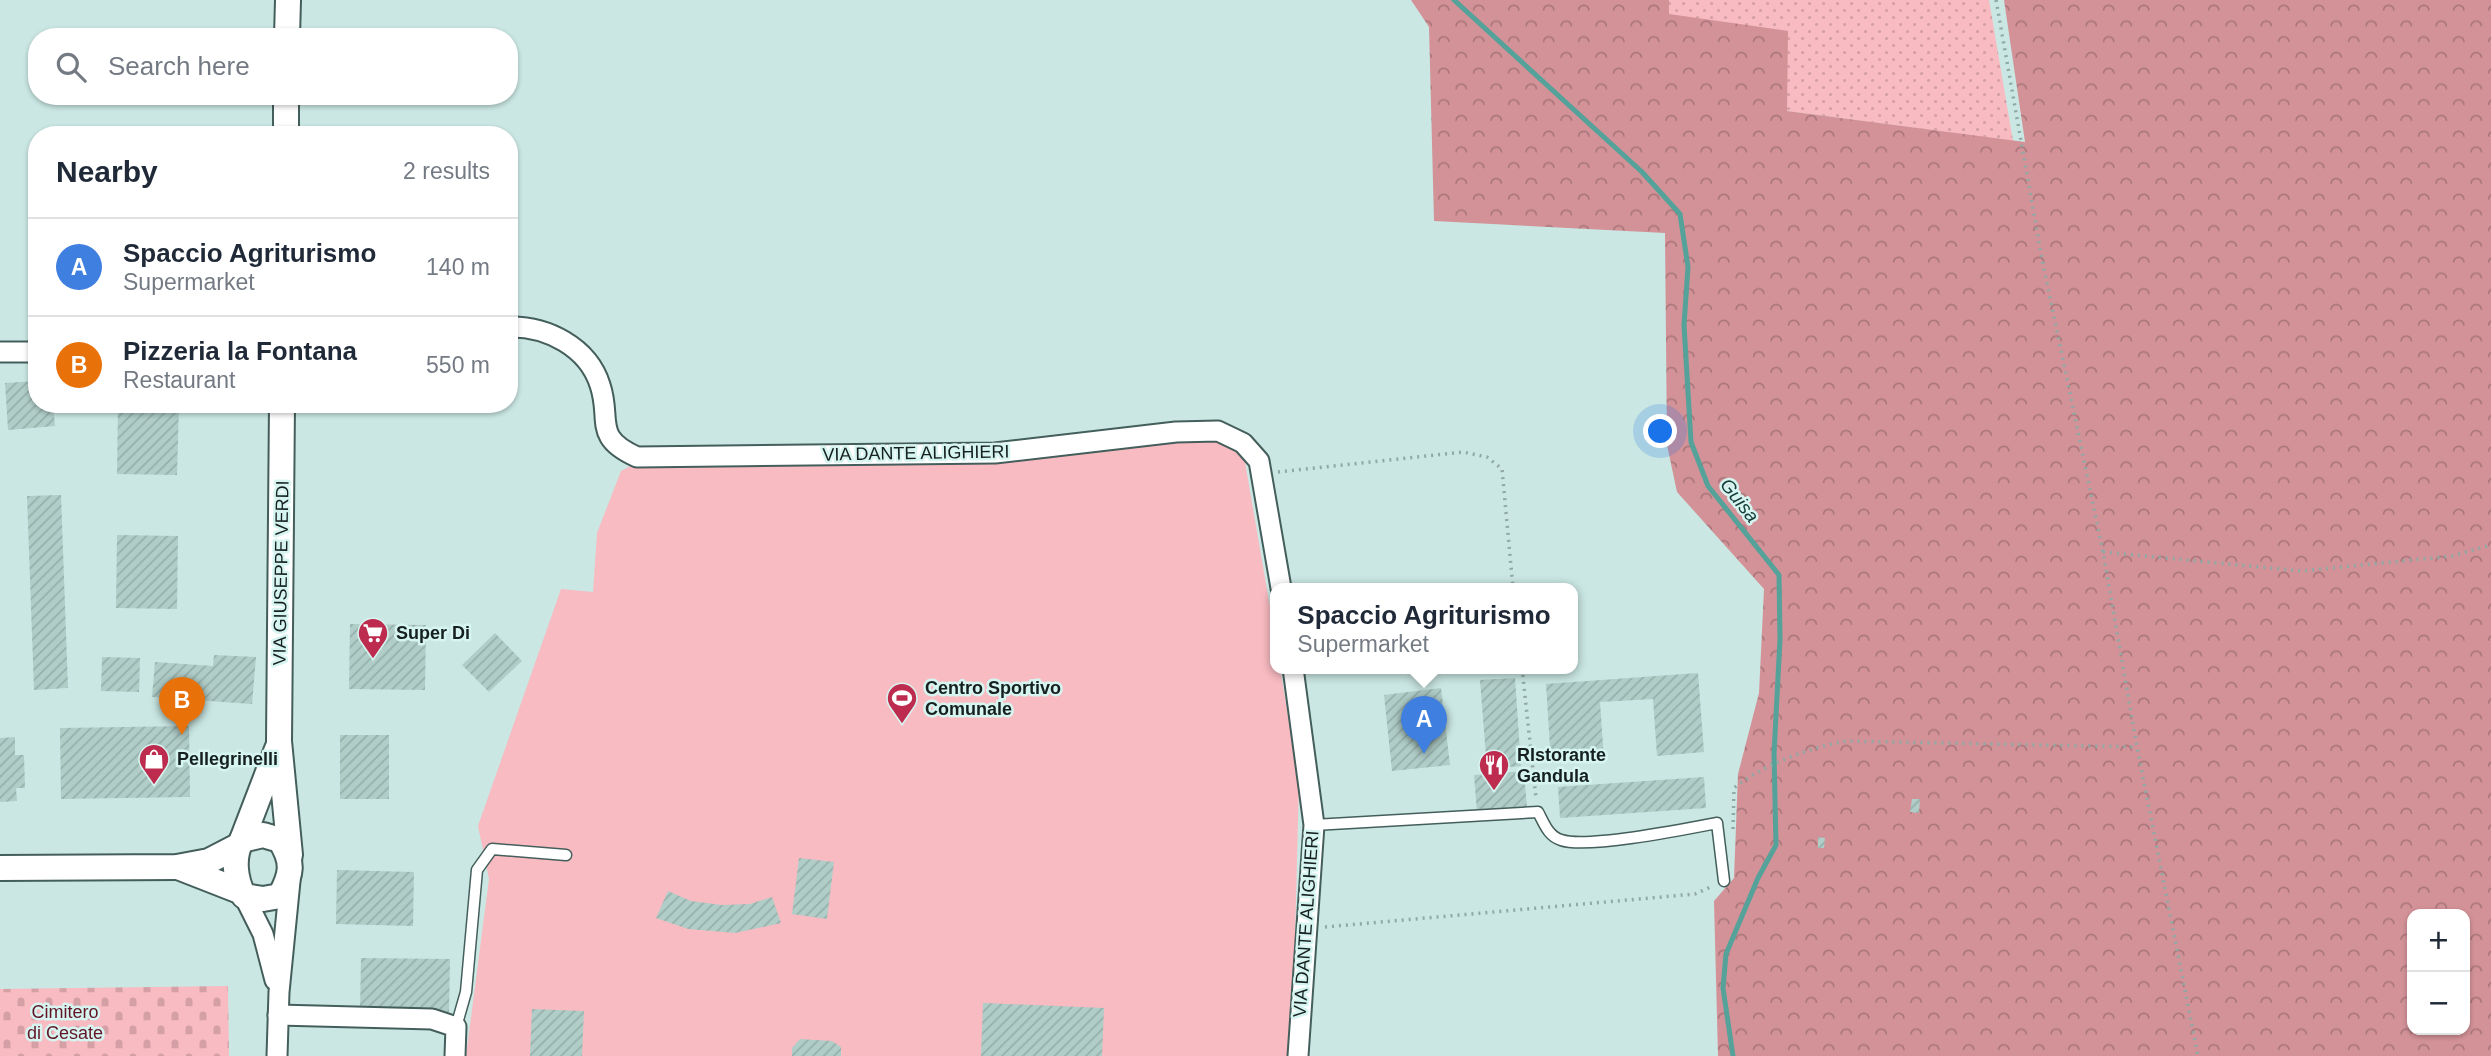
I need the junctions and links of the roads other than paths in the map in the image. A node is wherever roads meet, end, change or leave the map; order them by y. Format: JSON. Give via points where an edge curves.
{"nodes":[{"id":1,"x":288,"y":0,"type":"edge"},
{"id":2,"x":287,"y":28,"type":"edge"},
{"id":3,"x":286,"y":105,"type":"edge"},
{"id":4,"x":286,"y":126,"type":"edge"},
{"id":5,"x":518,"y":328,"type":"edge"},
{"id":6,"x":0,"y":352,"type":"edge"},
{"id":7,"x":28,"y":352,"type":"edge"},
{"id":8,"x":282,"y":413,"type":"edge"},
{"id":9,"x":1279,"y":583,"type":"edge"},
{"id":10,"x":1294,"y":674,"type":"edge"},
{"id":11,"x":279,"y":741,"type":"junction"},
{"id":12,"x":1314,"y":825,"type":"junction"},
{"id":13,"x":240,"y":843,"type":"junction"},
{"id":14,"x":566,"y":855,"type":"dead end"},
{"id":15,"x":290,"y":866,"type":"junction"},
{"id":16,"x":177,"y":867,"type":"junction"},
{"id":17,"x":0,"y":868,"type":"edge"},
{"id":18,"x":1724,"y":881,"type":"road end"},
{"id":19,"x":243,"y":894,"type":"junction"},
{"id":20,"x":279,"y":992,"type":"junction"},
{"id":21,"x":278,"y":1015,"type":"junction"},
{"id":22,"x":456,"y":1027,"type":"junction"},
{"id":23,"x":277,"y":1056,"type":"edge"},
{"id":24,"x":455,"y":1056,"type":"edge"},
{"id":25,"x":1298,"y":1056,"type":"edge"}],
"edges":[{"from":1,"to":2,"type":"street"},
{"from":3,"to":4,"type":"street"},
{"from":5,"to":9,"type":"street","name":"VIA DANTE ALIGHIERI","via":[[553,333],[586,358],[601,385],[604,421],[617,448],[637,457],[995,453],[1218,431],[1243,443],[1259,461]]},
{"from":6,"to":7,"type":"street"},
{"from":8,"to":11,"type":"street","name":"VIA GIUSEPPE VERDI"},
{"from":10,"to":12,"type":"street","name":"VIA DANTE ALIGHIERI"},
{"from":11,"to":13,"type":"street","name":"VIA GIUSEPPE VERDI"},
{"from":11,"to":15,"type":"street","name":"VIA GIUSEPPE VERDI"},
{"from":12,"to":18,"type":"lane","via":[[1538,812],[1549,833],[1562,841],[1637,836],[1717,823]]},
{"from":12,"to":25,"type":"street","name":"VIA DANTE ALIGHIERI"},
{"from":13,"to":15,"type":"street","via":[[263,835],[280,840]]},
{"from":13,"to":16,"type":"street","via":[[209,861]]},
{"from":13,"to":19,"type":"street","via":[[236,870]]},
{"from":14,"to":22,"type":"lane","via":[[492,849],[477,870],[466,992]]},
{"from":15,"to":19,"type":"street","via":[[280,896],[263,899]]},
{"from":15,"to":20,"type":"street","name":"VIA GIUSEPPE VERDI"},
{"from":16,"to":17,"type":"street"},
{"from":16,"to":19,"type":"street"},
{"from":19,"to":20,"type":"street","name":"VIA GIUSEPPE VERDI","via":[[263,934]]},
{"from":20,"to":21,"type":"street","name":"VIA GIUSEPPE VERDI"},
{"from":21,"to":22,"type":"street","via":[[432,1019]]},
{"from":21,"to":23,"type":"street","name":"VIA GIUSEPPE VERDI"},
{"from":22,"to":24,"type":"street"}]}
